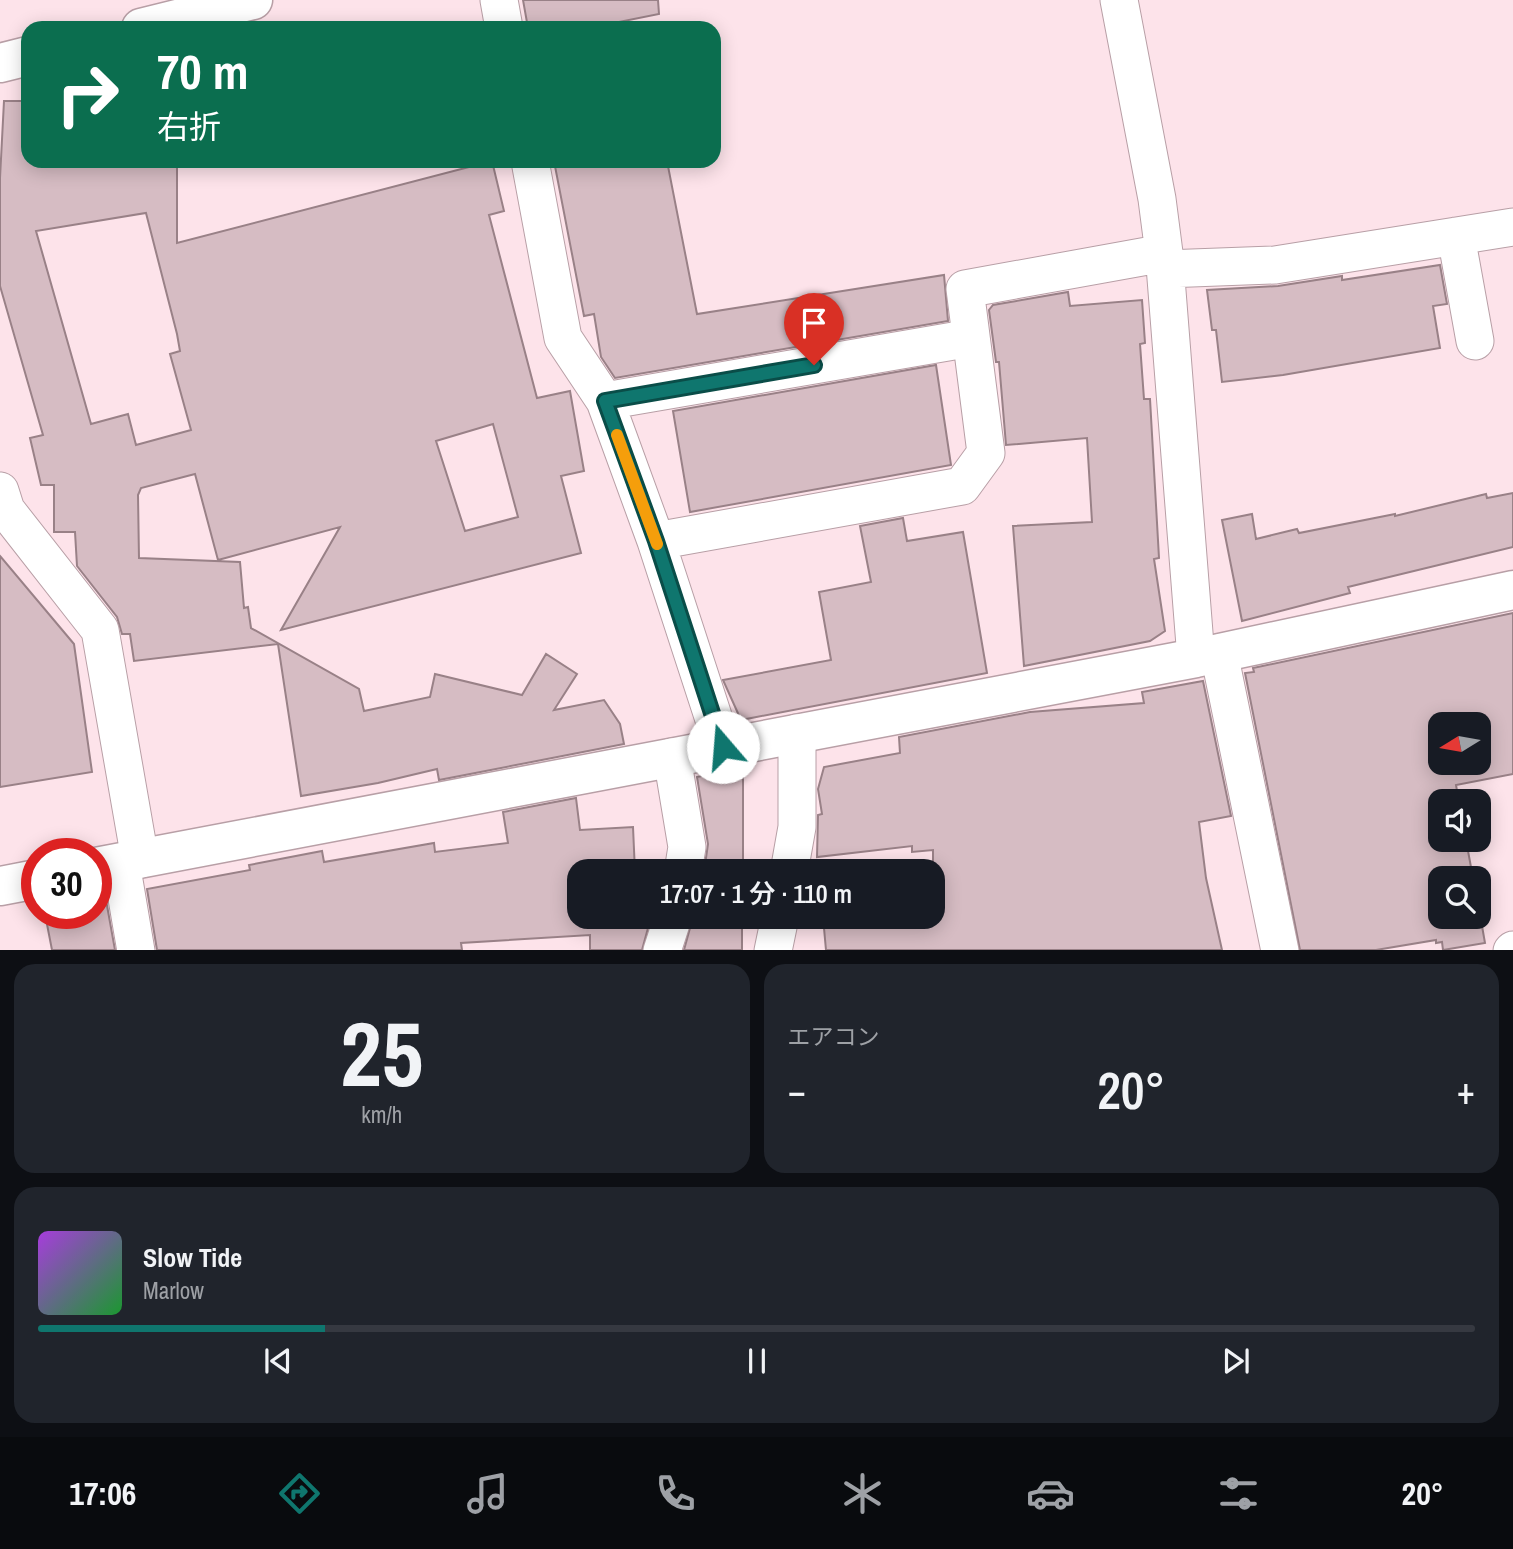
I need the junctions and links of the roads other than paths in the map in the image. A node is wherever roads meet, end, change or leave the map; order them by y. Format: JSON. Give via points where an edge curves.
{"nodes":[{"id":1,"x":253,"y":0,"type":"edge"},
{"id":2,"x":499,"y":0,"type":"edge"},
{"id":3,"x":1119,"y":0,"type":"edge"},
{"id":4,"x":169,"y":21,"type":"edge"},
{"id":5,"x":503,"y":21,"type":"edge"},
{"id":6,"x":21,"y":58,"type":"edge"},
{"id":7,"x":0,"y":63,"type":"edge"},
{"id":8,"x":531,"y":168,"type":"edge"},
{"id":9,"x":1513,"y":227,"type":"edge"},
{"id":10,"x":1456,"y":236,"type":"junction"},
{"id":11,"x":1164,"y":261,"type":"junction"},
{"id":12,"x":971,"y":338,"type":"junction"},
{"id":13,"x":1475,"y":341,"type":"dead end"},
{"id":14,"x":605,"y":401,"type":"junction"},
{"id":15,"x":0,"y":491,"type":"edge"},
{"id":16,"x":656,"y":541,"type":"junction"},
{"id":17,"x":1513,"y":590,"type":"edge"},
{"id":18,"x":1208,"y":655,"type":"junction"},
{"id":19,"x":797,"y":733,"type":"junction"},
{"id":20,"x":723,"y":747,"type":"junction"},
{"id":21,"x":672,"y":757,"type":"junction"},
{"id":22,"x":685,"y":859,"type":"edge"},
{"id":23,"x":791,"y":859,"type":"edge"},
{"id":24,"x":119,"y":863,"type":"edge"},
{"id":25,"x":21,"y":882,"type":"edge"},
{"id":26,"x":0,"y":886,"type":"edge"},
{"id":27,"x":669,"y":929,"type":"edge"},
{"id":28,"x":777,"y":929,"type":"edge"},
{"id":29,"x":136,"y":950,"type":"edge"},
{"id":30,"x":662,"y":950,"type":"edge"},
{"id":31,"x":773,"y":950,"type":"edge"},
{"id":32,"x":1280,"y":950,"type":"edge"}],
"edges":[{"from":1,"to":4,"type":"street"},
{"from":2,"to":5,"type":"street"},
{"from":3,"to":11,"type":"street","via":[[1157,199]]},
{"from":6,"to":7,"type":"street"},
{"from":8,"to":14,"type":"street","via":[[563,338]]},
{"from":9,"to":10,"type":"street"},
{"from":10,"to":11,"type":"street","via":[[1275,265]]},
{"from":10,"to":13,"type":"street"},
{"from":11,"to":12,"type":"street","via":[[965,289]]},
{"from":11,"to":18,"type":"street"},
{"from":12,"to":14,"type":"street"},
{"from":12,"to":16,"type":"street","via":[[986,453],[962,486]]},
{"from":14,"to":16,"type":"street"},
{"from":15,"to":24,"type":"street","via":[[6,510],[100,630]]},
{"from":16,"to":20,"type":"street"},
{"from":17,"to":18,"type":"street"},
{"from":18,"to":19,"type":"street"},
{"from":18,"to":32,"type":"street"},
{"from":19,"to":20,"type":"street"},
{"from":19,"to":23,"type":"street","via":[[797,827]]},
{"from":20,"to":21,"type":"street"},
{"from":21,"to":22,"type":"street"},
{"from":21,"to":24,"type":"street"},
{"from":24,"to":29,"type":"street"},
{"from":25,"to":26,"type":"street"},
{"from":27,"to":30,"type":"street"},
{"from":28,"to":31,"type":"street"}]}
